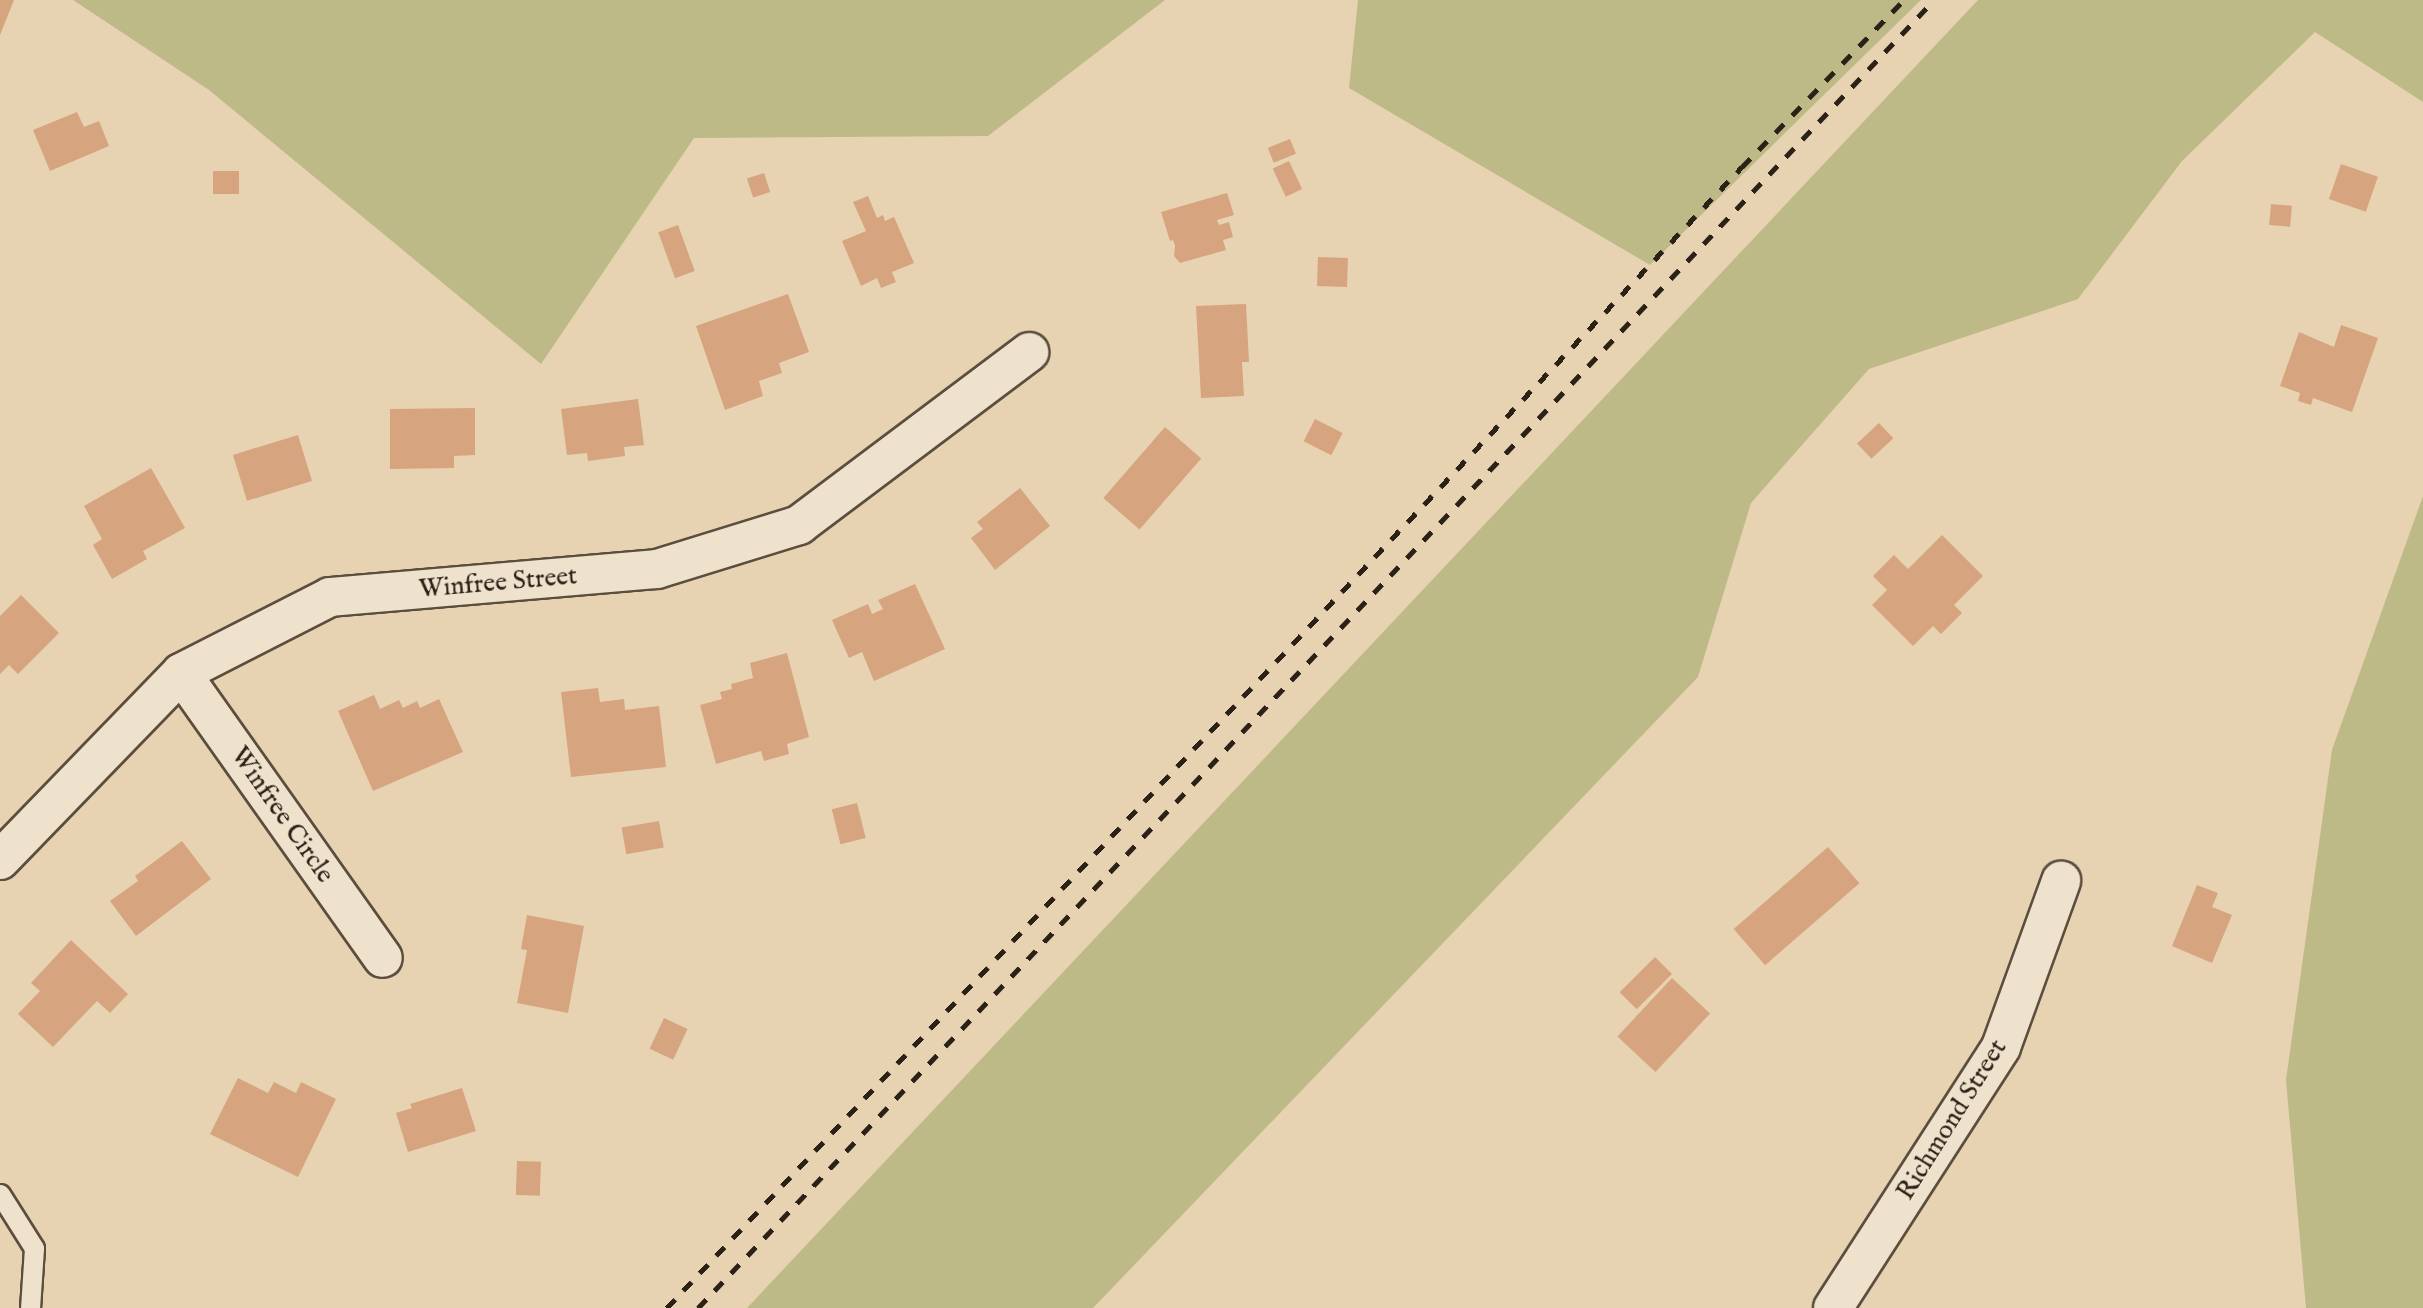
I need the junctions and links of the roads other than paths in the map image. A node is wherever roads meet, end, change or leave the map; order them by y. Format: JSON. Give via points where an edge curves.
{"nodes":[{"id":1,"x":1029,"y":352,"type":"dead end"},
{"id":2,"x":181,"y":673,"type":"junction"},
{"id":3,"x":0,"y":860,"type":"edge"},
{"id":4,"x":2061,"y":881,"type":"dead end"},
{"id":5,"x":383,"y":958,"type":"dead end"},
{"id":6,"x":0,"y":1194,"type":"edge"},
{"id":7,"x":30,"y":1308,"type":"edge"},
{"id":8,"x":1833,"y":1308,"type":"edge"}],
"edges":[{"from":1,"to":2,"type":"street","name":"Winfree Street","via":[[799,525],[657,569],[330,597]]},
{"from":2,"to":3,"type":"street","name":"Winfree Street"},
{"from":2,"to":5,"type":"street","name":"Winfree Circle"},
{"from":4,"to":8,"type":"street","name":"Richmond Street","via":[[2001,1047]]},
{"from":6,"to":7,"type":"lane","via":[[34,1248]]}]}
